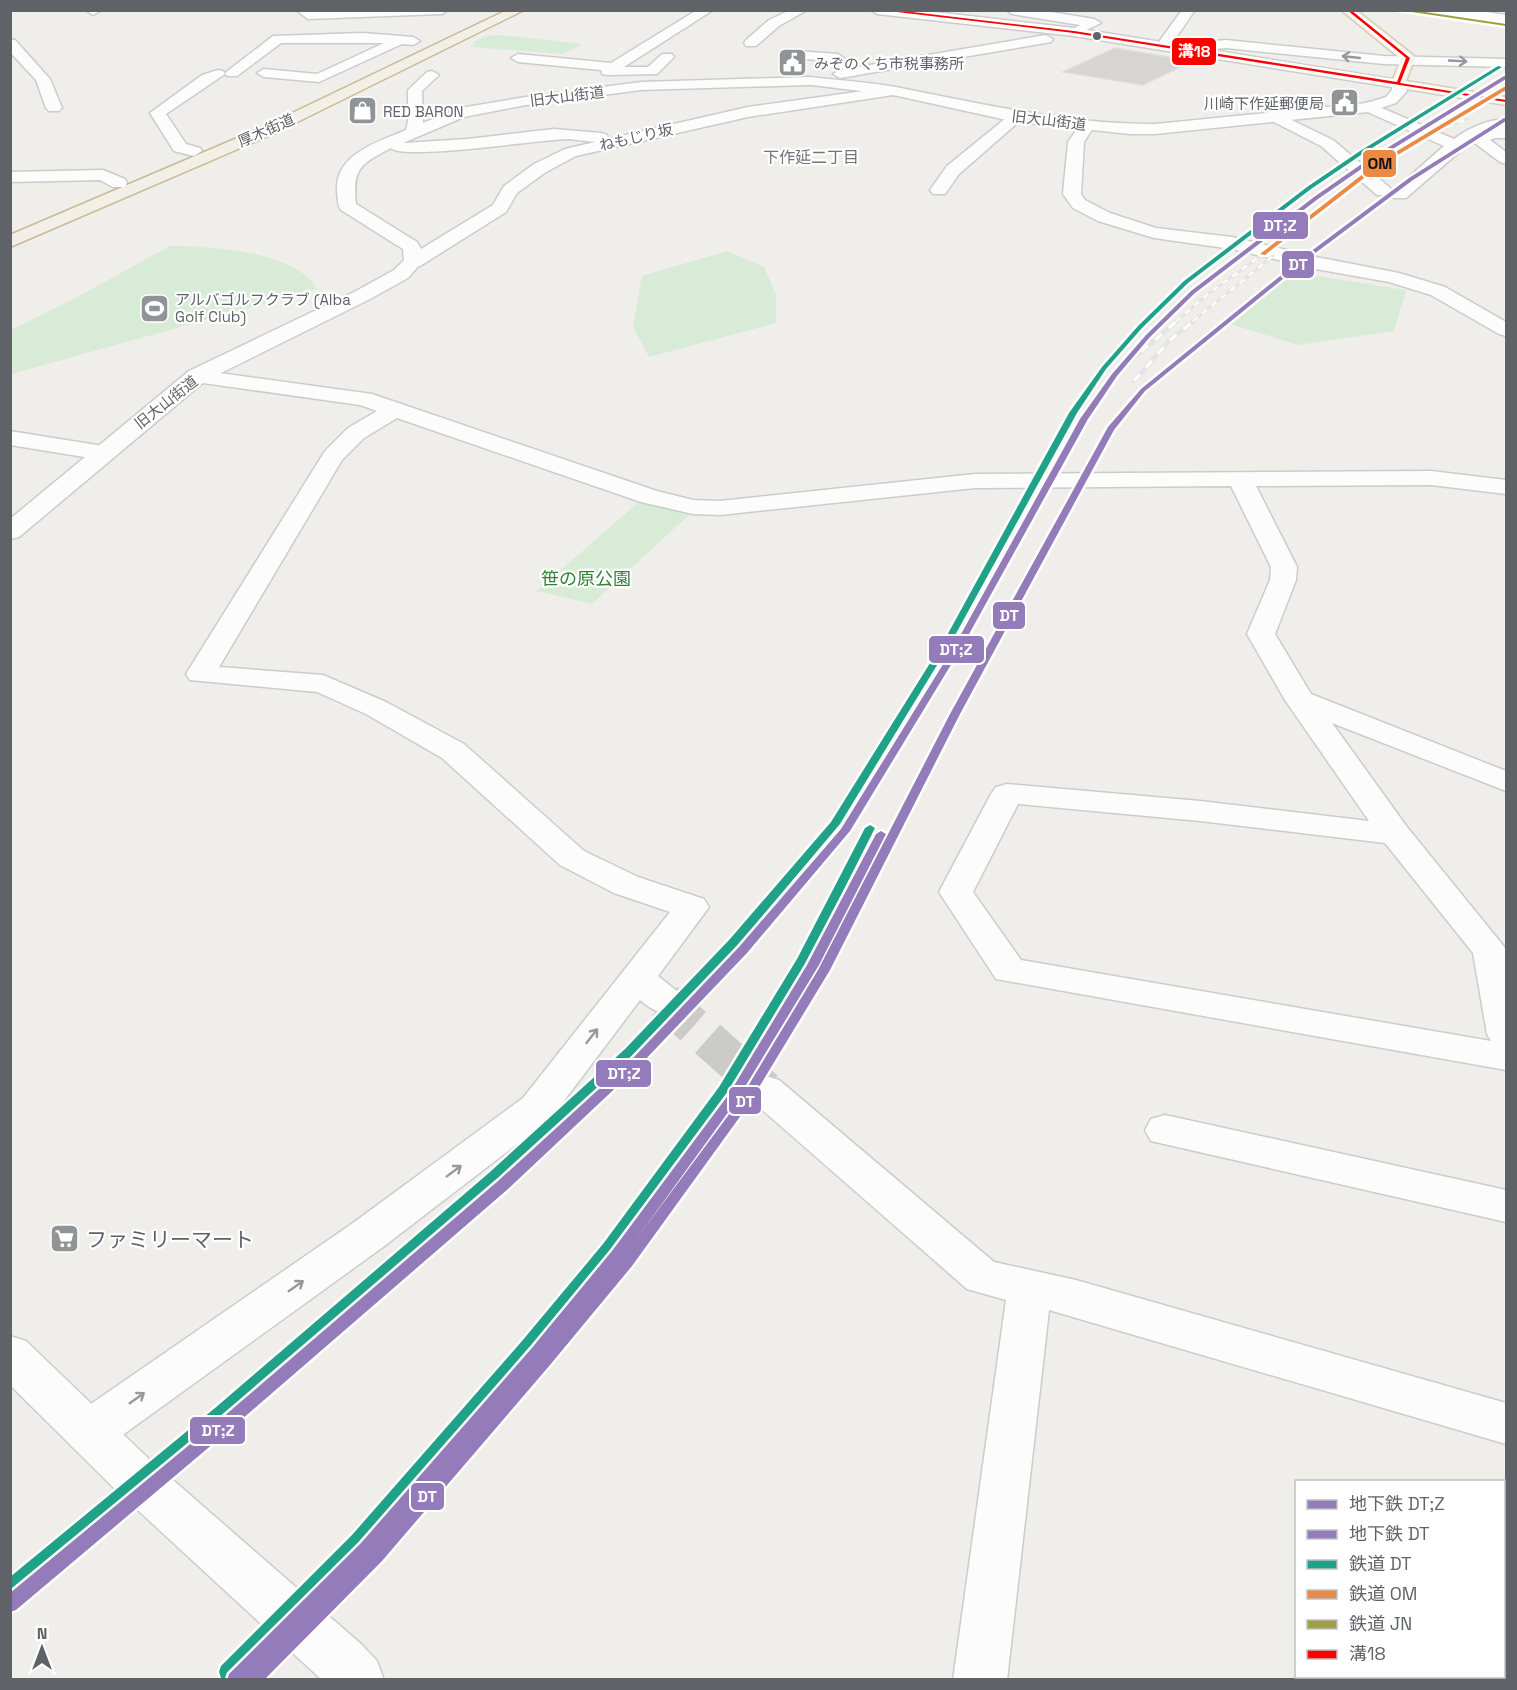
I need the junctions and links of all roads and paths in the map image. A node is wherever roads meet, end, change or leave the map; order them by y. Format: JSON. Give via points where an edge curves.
{"nodes":[{"id":1,"x":302,"y":10,"type":"edge"},
{"id":2,"x":442,"y":10,"type":"edge"},
{"id":3,"x":498,"y":10,"type":"edge"},
{"id":4,"x":518,"y":10,"type":"edge"},
{"id":5,"x":707,"y":10,"type":"edge"},
{"id":6,"x":801,"y":10,"type":"edge"},
{"id":7,"x":877,"y":10,"type":"edge"},
{"id":8,"x":1012,"y":10,"type":"edge"},
{"id":9,"x":1347,"y":10,"type":"edge"},
{"id":10,"x":1445,"y":10,"type":"edge"},
{"id":11,"x":1170,"y":11,"type":"edge"},
{"id":12,"x":1189,"y":11,"type":"edge"},
{"id":13,"x":1506,"y":19,"type":"edge"},
{"id":14,"x":1074,"y":32,"type":"junction"},
{"id":15,"x":10,"y":43,"type":"edge"},
{"id":16,"x":751,"y":43,"type":"dead end"},
{"id":17,"x":1169,"y":47,"type":"junction"},
{"id":18,"x":797,"y":55,"type":"dead end"},
{"id":19,"x":667,"y":57,"type":"dead end"},
{"id":20,"x":518,"y":58,"type":"dead end"},
{"id":21,"x":1409,"y":60,"type":"junction"},
{"id":22,"x":1506,"y":63,"type":"edge"},
{"id":23,"x":614,"y":67,"type":"junction"},
{"id":24,"x":855,"y":72,"type":"junction"},
{"id":25,"x":264,"y":73,"type":"dead end"},
{"id":26,"x":432,"y":75,"type":"dead end"},
{"id":27,"x":809,"y":81,"type":"junction"},
{"id":28,"x":1398,"y":84,"type":"junction"},
{"id":29,"x":893,"y":91,"type":"junction"},
{"id":30,"x":1506,"y":101,"type":"edge"},
{"id":31,"x":1368,"y":107,"type":"junction"},
{"id":32,"x":54,"y":108,"type":"dead end"},
{"id":33,"x":1271,"y":115,"type":"junction"},
{"id":34,"x":1016,"y":117,"type":"junction"},
{"id":35,"x":1506,"y":124,"type":"edge"},
{"id":36,"x":1087,"y":125,"type":"junction"},
{"id":37,"x":412,"y":133,"type":"junction"},
{"id":38,"x":1506,"y":133,"type":"edge"},
{"id":39,"x":615,"y":141,"type":"junction"},
{"id":40,"x":1453,"y":144,"type":"junction"},
{"id":41,"x":385,"y":145,"type":"junction"},
{"id":42,"x":194,"y":151,"type":"junction"},
{"id":43,"x":1506,"y":159,"type":"edge"},
{"id":44,"x":10,"y":177,"type":"edge"},
{"id":45,"x":119,"y":183,"type":"junction"},
{"id":46,"x":939,"y":190,"type":"dead end"},
{"id":47,"x":1383,"y":191,"type":"dead end"},
{"id":48,"x":1400,"y":194,"type":"dead end"},
{"id":49,"x":10,"y":229,"type":"edge"},
{"id":50,"x":10,"y":242,"type":"edge"},
{"id":51,"x":413,"y":262,"type":"junction"},
{"id":52,"x":1506,"y":330,"type":"edge"},
{"id":53,"x":196,"y":376,"type":"junction"},
{"id":54,"x":396,"y":409,"type":"junction"},
{"id":55,"x":10,"y":438,"type":"edge"},
{"id":56,"x":102,"y":453,"type":"junction"},
{"id":57,"x":1240,"y":479,"type":"junction"},
{"id":58,"x":1506,"y":487,"type":"edge"},
{"id":59,"x":10,"y":532,"type":"edge"},
{"id":60,"x":1300,"y":700,"type":"junction"},
{"id":61,"x":1506,"y":782,"type":"edge"},
{"id":62,"x":1395,"y":834,"type":"junction"},
{"id":63,"x":1506,"y":1034,"type":"edge"},
{"id":64,"x":1506,"y":1057,"type":"edge"},
{"id":65,"x":765,"y":1090,"type":"tunnel mouth"},
{"id":66,"x":1165,"y":1130,"type":"dead end"},
{"id":67,"x":1506,"y":1206,"type":"edge"},
{"id":68,"x":1029,"y":1289,"type":"junction"},
{"id":69,"x":10,"y":1355,"type":"edge"},
{"id":70,"x":1506,"y":1424,"type":"edge"},
{"id":71,"x":89,"y":1432,"type":"junction"},
{"id":72,"x":350,"y":1671,"type":"edge"},
{"id":73,"x":980,"y":1680,"type":"edge"}],
"edges":[{"from":1,"to":2,"type":"street","via":[[308,15]]},
{"from":3,"to":42,"type":"highway","name":"厚木街道"},
{"from":4,"to":50,"type":"highway","name":"厚木街道","via":[[269,130]]},
{"from":5,"to":23,"type":"street"},
{"from":6,"to":16,"type":"street","via":[[774,23]]},
{"from":7,"to":14,"type":"street"},
{"from":8,"to":14,"type":"street","via":[[1094,23]]},
{"from":9,"to":21,"type":"main road"},
{"from":10,"to":13,"type":"street"},
{"from":11,"to":12,"type":"street"},
{"from":12,"to":17,"type":"street"},
{"from":14,"to":17,"type":"street"},
{"from":14,"to":24,"type":"street"},
{"from":15,"to":32,"type":"street","via":[[43,79]]},
{"from":21,"to":17,"type":"street","one_way":true,"via":[[1226,44]]},
{"from":17,"to":28,"type":"street"},
{"from":18,"to":24,"type":"street","via":[[832,57]]},
{"from":19,"to":23,"type":"street","via":[[652,71],[607,71]]},
{"from":20,"to":23,"type":"street"},
{"from":21,"to":22,"type":"street","one_way":true},
{"from":21,"to":28,"type":"main road"},
{"from":24,"to":27,"type":"street"},
{"from":25,"to":42,"type":"street","via":[[320,78],[407,40],[278,39],[224,73],[207,78],[158,113],[180,148]]},
{"from":26,"to":37,"type":"street","via":[[415,90],[416,121]]},
{"from":27,"to":29,"type":"street","name":"旧大山街道"},
{"from":27,"to":37,"type":"street","name":"旧大山街道","via":[[641,86],[526,101],[460,114]]},
{"from":28,"to":30,"type":"main road"},
{"from":28,"to":31,"type":"street","name":"旧大山街道","via":[[1400,92],[1391,100]]},
{"from":29,"to":34,"type":"street","name":"旧大山街道"},
{"from":29,"to":39,"type":"street","name":"ねもじり坂","via":[[748,112]]},
{"from":31,"to":33,"type":"street","name":"旧大山街道"},
{"from":31,"to":40,"type":"street"},
{"from":33,"to":36,"type":"street","name":"旧大山街道","via":[[1155,129]]},
{"from":33,"to":47,"type":"street","via":[[1327,143]]},
{"from":34,"to":36,"type":"street","name":"旧大山街道"},
{"from":34,"to":46,"type":"street","via":[[953,170]]},
{"from":35,"to":40,"type":"street","via":[[1496,123]]},
{"from":36,"to":52,"type":"street","via":[[1076,142],[1072,194],[1079,204],[1104,217],[1154,233],[1233,243],[1401,279],[1438,291]]},
{"from":37,"to":41,"type":"street","name":"旧大山街道"},
{"from":38,"to":43,"type":"street","via":[[1492,133],[1479,140]]},
{"from":39,"to":41,"type":"street","via":[[547,133],[467,144],[400,148]]},
{"from":39,"to":51,"type":"street","name":"ねもじり坂","via":[[571,152],[540,168],[510,190],[500,208]]},
{"from":40,"to":48,"type":"street"},
{"from":41,"to":51,"type":"street","name":"旧大山街道","via":[[360,158],[349,170],[345,183],[347,206],[410,246]]},
{"from":42,"to":45,"type":"highway","name":"厚木街道"},
{"from":44,"to":45,"type":"street","via":[[103,175]]},
{"from":45,"to":49,"type":"highway","name":"厚木街道"},
{"from":51,"to":53,"type":"street","name":"旧大山街道","via":[[401,274],[363,295]]},
{"from":53,"to":54,"type":"street","via":[[349,395]]},
{"from":53,"to":56,"type":"street","name":"旧大山街道"},
{"from":54,"to":57,"type":"street","via":[[633,491],[693,507],[759,505],[975,481]]},
{"from":71,"to":54,"type":"street","one_way":true,"via":[[368,1235],[537,1108],[651,990],[692,907],[626,885],[572,858],[453,752],[376,708],[324,684],[200,674],[333,456],[356,433]]},
{"from":55,"to":56,"type":"street"},
{"from":56,"to":59,"type":"street","name":"旧大山街道"},
{"from":57,"to":58,"type":"street","via":[[1431,478]]},
{"from":57,"to":60,"type":"street","via":[[1284,567],[1283,580],[1261,634]]},
{"from":60,"to":61,"type":"street"},
{"from":60,"to":62,"type":"street"},
{"from":62,"to":63,"type":"street","via":[[1490,951]]},
{"from":62,"to":64,"type":"street","via":[[1007,794],[956,892],[1009,970]]},
{"from":65,"to":68,"type":"street","via":[[982,1277]]},
{"from":66,"to":67,"type":"street"},
{"from":68,"to":70,"type":"street","via":[[1076,1298]]},
{"from":68,"to":73,"type":"street"},
{"from":69,"to":71,"type":"street"},
{"from":71,"to":72,"type":"street"}]}
